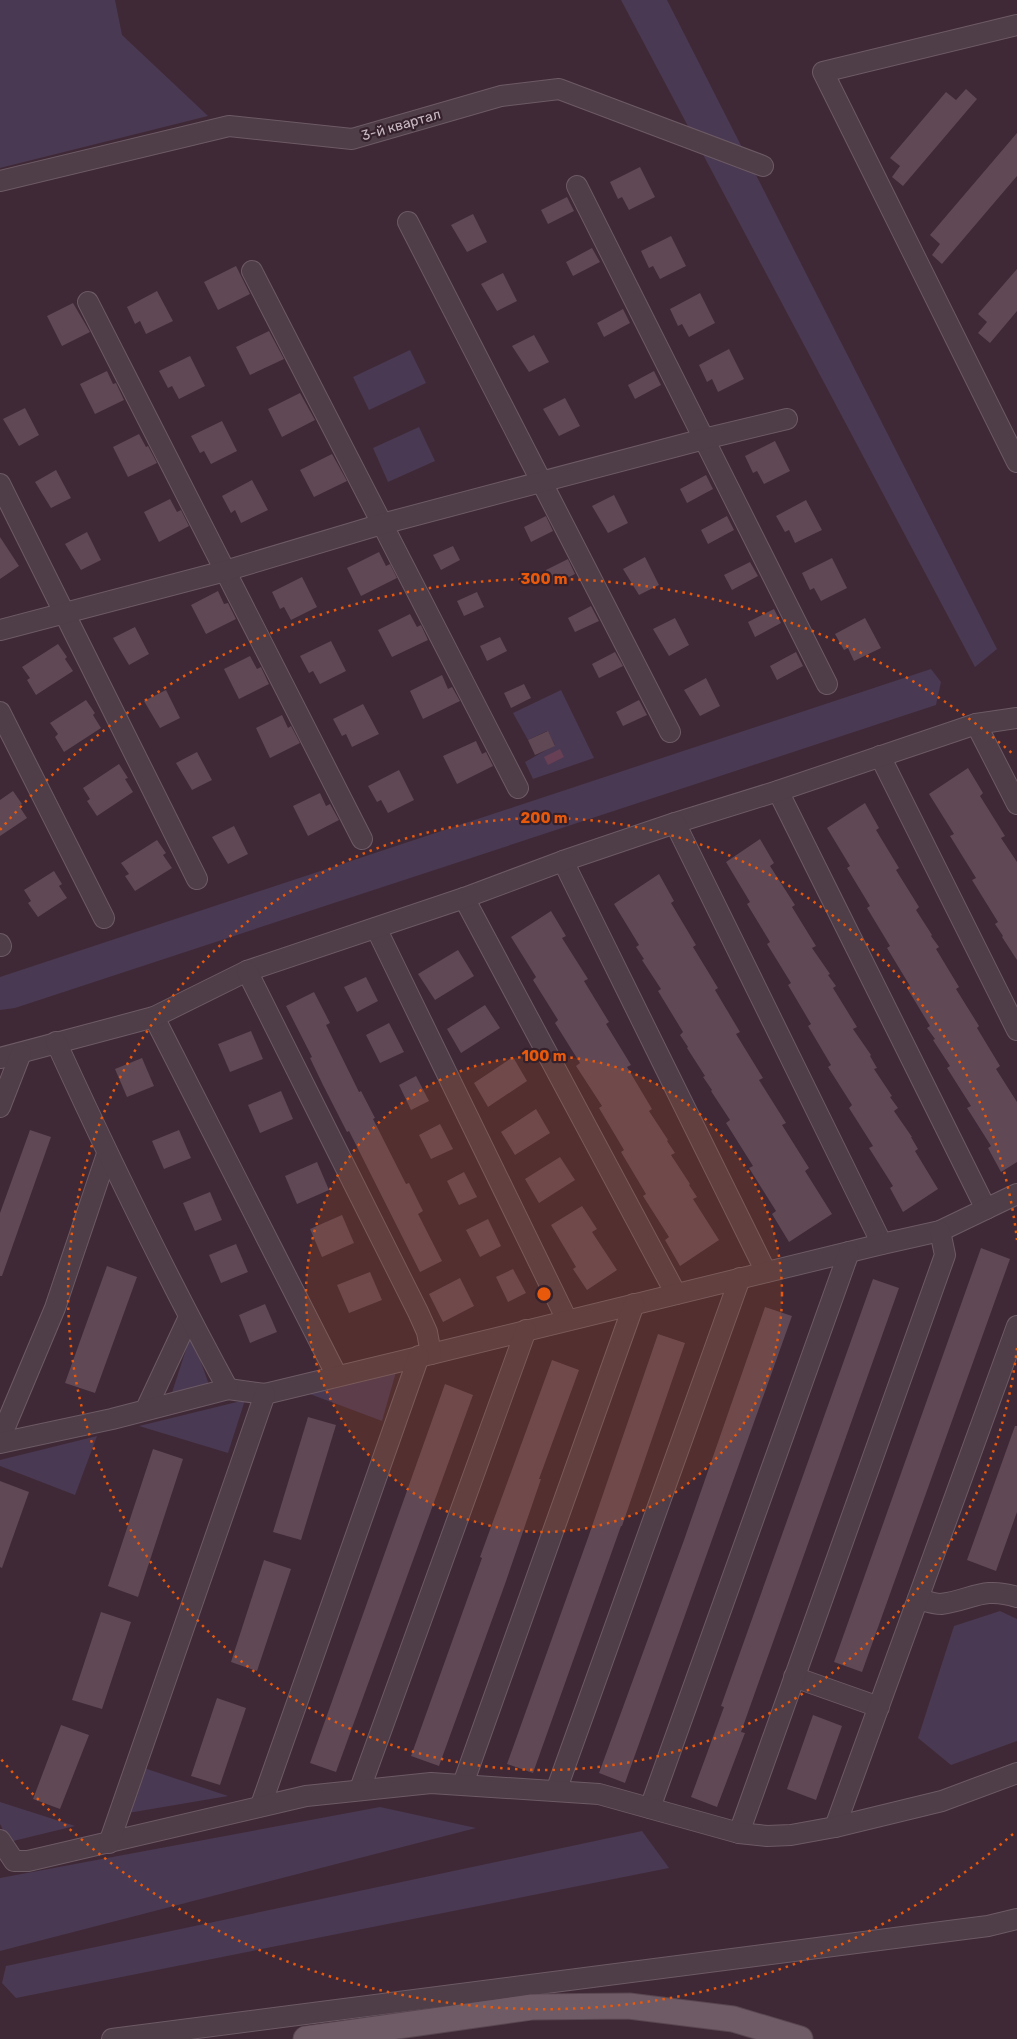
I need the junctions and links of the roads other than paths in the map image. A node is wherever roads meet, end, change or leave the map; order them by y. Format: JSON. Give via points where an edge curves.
{"nodes":[{"id":1,"x":1017,"y":25,"type":"edge"},
{"id":2,"x":763,"y":166,"type":"dead end"},
{"id":3,"x":0,"y":181,"type":"edge"},
{"id":4,"x":577,"y":186,"type":"dead end"},
{"id":5,"x":408,"y":222,"type":"dead end"},
{"id":6,"x":252,"y":271,"type":"dead end"},
{"id":7,"x":88,"y":302,"type":"dead end"},
{"id":8,"x":787,"y":419,"type":"dead end"},
{"id":9,"x":704,"y":439,"type":"junction"},
{"id":10,"x":1017,"y":462,"type":"edge"},
{"id":11,"x":542,"y":482,"type":"junction"},
{"id":12,"x":0,"y":484,"type":"edge"},
{"id":13,"x":382,"y":524,"type":"junction"},
{"id":14,"x":225,"y":571,"type":"junction"},
{"id":15,"x":64,"y":613,"type":"junction"},
{"id":16,"x":0,"y":630,"type":"edge"},
{"id":17,"x":827,"y":684,"type":"dead end"},
{"id":18,"x":0,"y":712,"type":"edge"},
{"id":19,"x":1017,"y":718,"type":"edge"},
{"id":20,"x":976,"y":724,"type":"junction"},
{"id":21,"x":670,"y":732,"type":"dead end"},
{"id":22,"x":880,"y":756,"type":"junction"},
{"id":23,"x":518,"y":788,"type":"dead end"},
{"id":24,"x":778,"y":791,"type":"junction"},
{"id":25,"x":1017,"y":804,"type":"edge"},
{"id":26,"x":674,"y":823,"type":"junction"},
{"id":27,"x":362,"y":839,"type":"dead end"},
{"id":28,"x":564,"y":861,"type":"junction"},
{"id":29,"x":197,"y":879,"type":"dead end"},
{"id":30,"x":464,"y":898,"type":"junction"},
{"id":31,"x":104,"y":918,"type":"dead end"},
{"id":32,"x":376,"y":928,"type":"junction"},
{"id":33,"x":247,"y":972,"type":"junction"},
{"id":34,"x":154,"y":1017,"type":"junction"},
{"id":35,"x":1017,"y":1030,"type":"edge"},
{"id":36,"x":56,"y":1042,"type":"junction"},
{"id":37,"x":21,"y":1052,"type":"junction"},
{"id":38,"x":0,"y":1058,"type":"edge"},
{"id":39,"x":0,"y":1107,"type":"edge"},
{"id":40,"x":108,"y":1154,"type":"junction"},
{"id":41,"x":1017,"y":1194,"type":"edge"},
{"id":42,"x":986,"y":1209,"type":"junction"},
{"id":43,"x":940,"y":1232,"type":"junction"},
{"id":44,"x":882,"y":1244,"type":"junction"},
{"id":45,"x":849,"y":1252,"type":"junction"},
{"id":46,"x":766,"y":1272,"type":"junction"},
{"id":47,"x":740,"y":1278,"type":"junction"},
{"id":48,"x":676,"y":1294,"type":"junction"},
{"id":49,"x":634,"y":1304,"type":"junction"},
{"id":50,"x":189,"y":1317,"type":"junction"},
{"id":51,"x":567,"y":1320,"type":"junction"},
{"id":52,"x":1017,"y":1326,"type":"edge"},
{"id":53,"x":526,"y":1330,"type":"junction"},
{"id":54,"x":425,"y":1355,"type":"junction"},
{"id":55,"x":337,"y":1376,"type":"junction"},
{"id":56,"x":228,"y":1389,"type":"junction"},
{"id":57,"x":265,"y":1394,"type":"junction"},
{"id":58,"x":146,"y":1409,"type":"junction"},
{"id":59,"x":0,"y":1438,"type":"edge"},
{"id":60,"x":0,"y":1443,"type":"edge"},
{"id":61,"x":1017,"y":1597,"type":"edge"},
{"id":62,"x":918,"y":1600,"type":"junction"},
{"id":63,"x":794,"y":1677,"type":"junction"},
{"id":64,"x":879,"y":1707,"type":"junction"},
{"id":65,"x":1017,"y":1773,"type":"edge"},
{"id":66,"x":463,"y":1784,"type":"junction"},
{"id":67,"x":360,"y":1789,"type":"junction"},
{"id":68,"x":556,"y":1791,"type":"junction"},
{"id":69,"x":261,"y":1806,"type":"junction"},
{"id":70,"x":650,"y":1808,"type":"junction"},
{"id":71,"x":835,"y":1827,"type":"junction"},
{"id":72,"x":739,"y":1833,"type":"junction"},
{"id":73,"x":0,"y":1840,"type":"edge"},
{"id":74,"x":109,"y":1843,"type":"junction"},
{"id":75,"x":1017,"y":1919,"type":"edge"},
{"id":76,"x":112,"y":2039,"type":"edge"},
{"id":77,"x":306,"y":2039,"type":"edge"},
{"id":78,"x":800,"y":2039,"type":"edge"}],
"edges":[{"from":1,"to":10,"type":"street","via":[[824,72]]},
{"from":2,"to":3,"type":"street","name":"3-й квартал","via":[[559,89],[501,96],[352,139],[229,126]]},
{"from":4,"to":9,"type":"street"},
{"from":5,"to":11,"type":"street"},
{"from":6,"to":13,"type":"street"},
{"from":7,"to":14,"type":"street"},
{"from":8,"to":9,"type":"street"},
{"from":9,"to":11,"type":"street"},
{"from":9,"to":17,"type":"street"},
{"from":11,"to":13,"type":"street"},
{"from":11,"to":21,"type":"street"},
{"from":12,"to":15,"type":"street"},
{"from":13,"to":14,"type":"street"},
{"from":13,"to":23,"type":"street"},
{"from":14,"to":15,"type":"street"},
{"from":14,"to":27,"type":"street"},
{"from":15,"to":16,"type":"street"},
{"from":15,"to":29,"type":"street"},
{"from":18,"to":31,"type":"street"},
{"from":19,"to":20,"type":"street"},
{"from":20,"to":22,"type":"street"},
{"from":20,"to":25,"type":"street"},
{"from":22,"to":24,"type":"street"},
{"from":22,"to":35,"type":"street"},
{"from":24,"to":26,"type":"street"},
{"from":24,"to":42,"type":"street"},
{"from":26,"to":28,"type":"street"},
{"from":26,"to":44,"type":"street"},
{"from":28,"to":30,"type":"street"},
{"from":28,"to":46,"type":"street"},
{"from":30,"to":32,"type":"street"},
{"from":30,"to":48,"type":"street"},
{"from":32,"to":33,"type":"street"},
{"from":32,"to":51,"type":"street"},
{"from":33,"to":34,"type":"street"},
{"from":33,"to":54,"type":"street","via":[[418,1312],[427,1332]]},
{"from":34,"to":36,"type":"street"},
{"from":34,"to":55,"type":"street"},
{"from":36,"to":37,"type":"street"},
{"from":36,"to":40,"type":"street"},
{"from":37,"to":38,"type":"street"},
{"from":37,"to":39,"type":"street"},
{"from":40,"to":50,"type":"street"},
{"from":40,"to":59,"type":"street","via":[[55,1308]]},
{"from":41,"to":42,"type":"street"},
{"from":42,"to":43,"type":"street"},
{"from":43,"to":44,"type":"street"},
{"from":43,"to":63,"type":"street","via":[[946,1255]]},
{"from":44,"to":45,"type":"street"},
{"from":45,"to":46,"type":"street"},
{"from":45,"to":70,"type":"street"},
{"from":46,"to":47,"type":"street"},
{"from":47,"to":48,"type":"street"},
{"from":47,"to":68,"type":"street"},
{"from":48,"to":49,"type":"street"},
{"from":49,"to":51,"type":"street"},
{"from":49,"to":66,"type":"street"},
{"from":50,"to":56,"type":"street"},
{"from":50,"to":58,"type":"street"},
{"from":51,"to":53,"type":"street"},
{"from":52,"to":62,"type":"street"},
{"from":53,"to":54,"type":"street"},
{"from":53,"to":67,"type":"street"},
{"from":54,"to":55,"type":"street"},
{"from":54,"to":69,"type":"street"},
{"from":55,"to":57,"type":"street"},
{"from":56,"to":57,"type":"street"},
{"from":56,"to":58,"type":"street"},
{"from":57,"to":74,"type":"street"},
{"from":58,"to":60,"type":"street"},
{"from":61,"to":62,"type":"street","via":[[988,1592],[939,1604]]},
{"from":62,"to":64,"type":"street"},
{"from":63,"to":64,"type":"street"},
{"from":63,"to":72,"type":"street"},
{"from":64,"to":71,"type":"street"},
{"from":65,"to":71,"type":"street","via":[[942,1801]]},
{"from":66,"to":67,"type":"street","via":[[431,1783]]},
{"from":66,"to":68,"type":"street"},
{"from":67,"to":69,"type":"street"},
{"from":68,"to":70,"type":"street","via":[[599,1794]]},
{"from":69,"to":74,"type":"street"},
{"from":70,"to":72,"type":"street"},
{"from":71,"to":72,"type":"street","via":[[791,1835]]},
{"from":73,"to":74,"type":"street","via":[[14,1861],[28,1861]]},
{"from":75,"to":76,"type":"street","via":[[978,1928]]},
{"from":77,"to":78,"type":"main road","via":[[532,2007],[629,2006],[733,2019]]}]}
